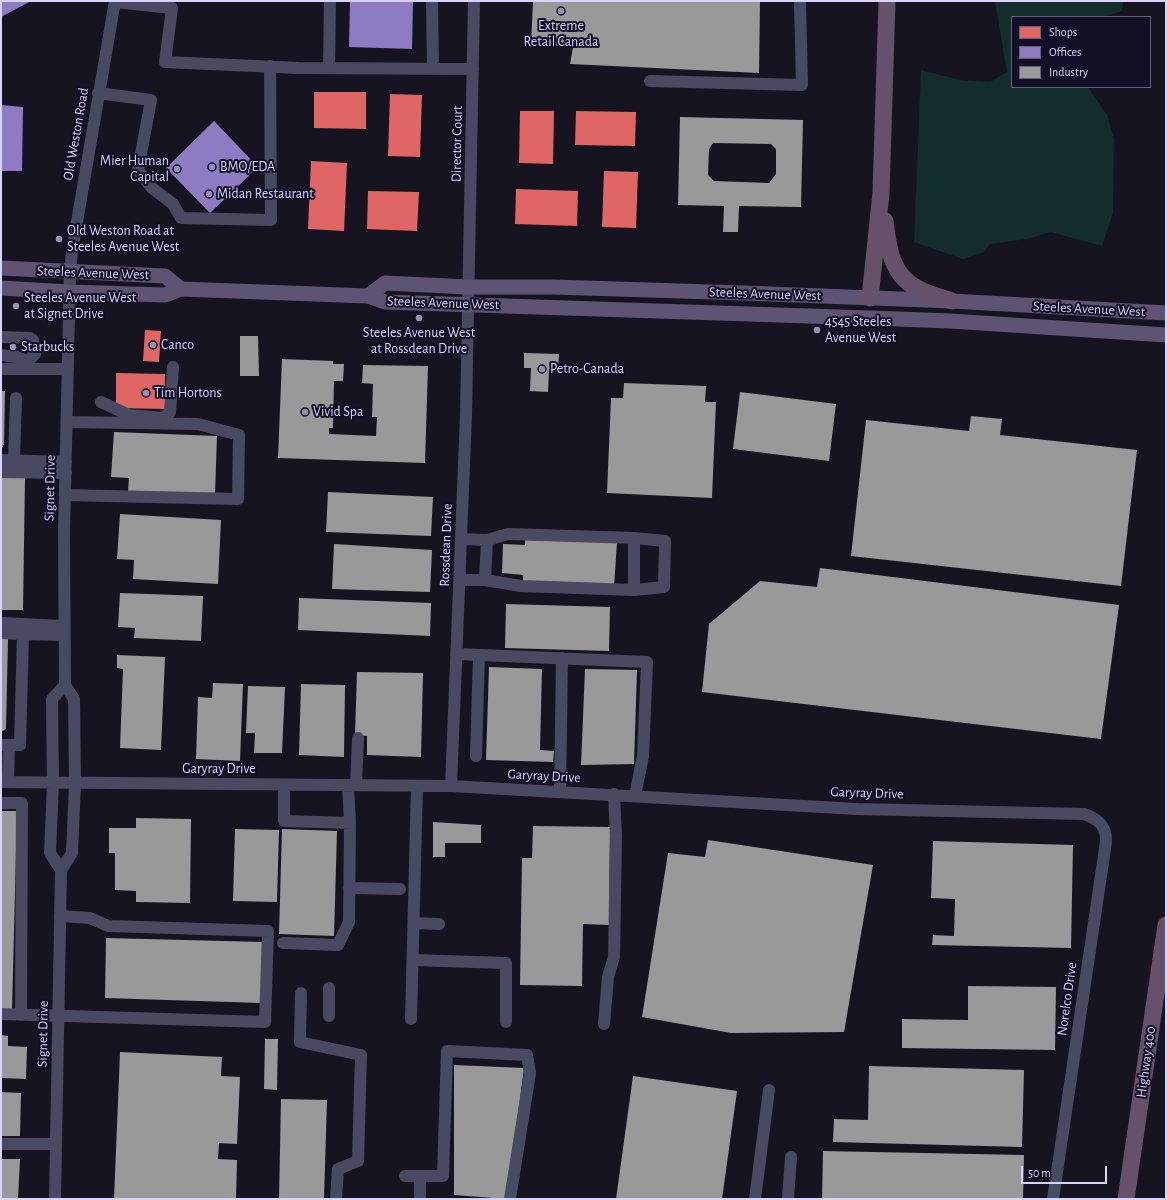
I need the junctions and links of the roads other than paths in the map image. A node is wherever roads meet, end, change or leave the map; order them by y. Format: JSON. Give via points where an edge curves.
{"nodes":[{"id":1,"x":115,"y":1,"type":"edge"},
{"id":2,"x":330,"y":1,"type":"edge"},
{"id":3,"x":432,"y":1,"type":"edge"},
{"id":4,"x":474,"y":1,"type":"edge"},
{"id":5,"x":800,"y":1,"type":"edge"},
{"id":6,"x":887,"y":1,"type":"edge"},
{"id":7,"x":172,"y":5,"type":"edge"},
{"id":8,"x":270,"y":66,"type":"junction"},
{"id":9,"x":330,"y":68,"type":"junction"},
{"id":10,"x":433,"y":69,"type":"junction"},
{"id":11,"x":473,"y":70,"type":"junction"},
{"id":12,"x":650,"y":81,"type":"dead end"},
{"id":13,"x":98,"y":93,"type":"junction"},
{"id":14,"x":881,"y":193,"type":"junction"},
{"id":15,"x":1,"y":268,"type":"edge"},
{"id":16,"x":70,"y":272,"type":"junction"},
{"id":17,"x":468,"y":287,"type":"junction"},
{"id":18,"x":1,"y":288,"type":"edge"},
{"id":19,"x":181,"y":289,"type":"junction"},
{"id":20,"x":70,"y":292,"type":"junction"},
{"id":21,"x":368,"y":296,"type":"junction"},
{"id":22,"x":870,"y":298,"type":"junction"},
{"id":23,"x":952,"y":301,"type":"junction"},
{"id":24,"x":468,"y":304,"type":"junction"},
{"id":25,"x":1166,"y":313,"type":"edge"},
{"id":26,"x":867,"y":318,"type":"junction"},
{"id":27,"x":1166,"y":335,"type":"edge"},
{"id":28,"x":1,"y":337,"type":"edge"},
{"id":29,"x":1,"y":355,"type":"edge"},
{"id":30,"x":27,"y":365,"type":"junction"},
{"id":31,"x":173,"y":367,"type":"dead end"},
{"id":32,"x":1,"y":369,"type":"edge"},
{"id":33,"x":68,"y":369,"type":"junction"},
{"id":34,"x":16,"y":398,"type":"dead end"},
{"id":35,"x":101,"y":402,"type":"dead end"},
{"id":36,"x":67,"y":422,"type":"junction"},
{"id":37,"x":1,"y":460,"type":"edge"},
{"id":38,"x":14,"y":460,"type":"junction"},
{"id":39,"x":66,"y":468,"type":"junction"},
{"id":40,"x":1,"y":472,"type":"edge"},
{"id":41,"x":65,"y":495,"type":"junction"},
{"id":42,"x":634,"y":538,"type":"junction"},
{"id":43,"x":461,"y":539,"type":"junction"},
{"id":44,"x":487,"y":540,"type":"junction"},
{"id":45,"x":460,"y":580,"type":"junction"},
{"id":46,"x":485,"y":580,"type":"junction"},
{"id":47,"x":634,"y":590,"type":"junction"},
{"id":48,"x":1,"y":623,"type":"edge"},
{"id":49,"x":64,"y":631,"type":"junction"},
{"id":50,"x":1,"y":633,"type":"edge"},
{"id":51,"x":24,"y":634,"type":"junction"},
{"id":52,"x":457,"y":654,"type":"junction"},
{"id":53,"x":479,"y":655,"type":"junction"},
{"id":54,"x":562,"y":658,"type":"junction"},
{"id":55,"x":65,"y":685,"type":"junction"},
{"id":56,"x":358,"y":738,"type":"dead end"},
{"id":57,"x":5,"y":745,"type":"edge"},
{"id":58,"x":476,"y":756,"type":"dead end"},
{"id":59,"x":4,"y":782,"type":"edge"},
{"id":60,"x":53,"y":783,"type":"junction"},
{"id":61,"x":74,"y":783,"type":"junction"},
{"id":62,"x":284,"y":785,"type":"junction"},
{"id":63,"x":352,"y":786,"type":"junction"},
{"id":64,"x":416,"y":786,"type":"junction"},
{"id":65,"x":451,"y":786,"type":"junction"},
{"id":66,"x":560,"y":792,"type":"junction"},
{"id":67,"x":614,"y":794,"type":"junction"},
{"id":68,"x":635,"y":796,"type":"junction"},
{"id":69,"x":1,"y":803,"type":"edge"},
{"id":70,"x":1084,"y":814,"type":"joint"},
{"id":71,"x":350,"y":823,"type":"junction"},
{"id":72,"x":61,"y":870,"type":"junction"},
{"id":73,"x":349,"y":888,"type":"junction"},
{"id":74,"x":400,"y":889,"type":"dead end"},
{"id":75,"x":60,"y":916,"type":"junction"},
{"id":76,"x":414,"y":923,"type":"junction"},
{"id":77,"x":439,"y":924,"type":"dead end"},
{"id":78,"x":1166,"y":925,"type":"edge"},
{"id":79,"x":283,"y":943,"type":"dead end"},
{"id":80,"x":413,"y":960,"type":"junction"},
{"id":81,"x":329,"y":988,"type":"dead end"},
{"id":82,"x":301,"y":993,"type":"dead end"},
{"id":83,"x":1,"y":1014,"type":"edge"},
{"id":84,"x":21,"y":1014,"type":"junction"},
{"id":85,"x":59,"y":1016,"type":"junction"},
{"id":86,"x":329,"y":1016,"type":"dead end"},
{"id":87,"x":411,"y":1019,"type":"dead end"},
{"id":88,"x":506,"y":1022,"type":"dead end"},
{"id":89,"x":604,"y":1024,"type":"dead end"},
{"id":90,"x":769,"y":1090,"type":"dead end"},
{"id":91,"x":1,"y":1144,"type":"edge"},
{"id":92,"x":56,"y":1144,"type":"junction"},
{"id":93,"x":791,"y":1157,"type":"dead end"},
{"id":94,"x":405,"y":1176,"type":"dead end"},
{"id":95,"x":420,"y":1176,"type":"junction"},
{"id":96,"x":56,"y":1199,"type":"edge"},
{"id":97,"x":336,"y":1199,"type":"edge"},
{"id":98,"x":420,"y":1199,"type":"edge"},
{"id":99,"x":510,"y":1199,"type":"edge"},
{"id":100,"x":755,"y":1199,"type":"edge"},
{"id":101,"x":788,"y":1199,"type":"edge"},
{"id":102,"x":1053,"y":1199,"type":"edge"},
{"id":103,"x":1126,"y":1199,"type":"edge"}],
"edges":[{"from":1,"to":7,"type":"street"},
{"from":1,"to":13,"type":"street","name":"Old Weston Road"},
{"from":2,"to":9,"type":"street"},
{"from":3,"to":10,"type":"street"},
{"from":4,"to":11,"type":"street","name":"Director Court"},
{"from":5,"to":12,"type":"street","via":[[802,85]]},
{"from":6,"to":14,"type":"highway"},
{"from":7,"to":8,"type":"street","via":[[165,62]]},
{"from":8,"to":9,"type":"street"},
{"from":8,"to":13,"type":"street","via":[[271,220],[181,218],[173,204],[152,188],[138,170],[151,100]]},
{"from":9,"to":10,"type":"street"},
{"from":10,"to":11,"type":"street"},
{"from":11,"to":17,"type":"street","name":"Director Court"},
{"from":13,"to":16,"type":"street","name":"Old Weston Road"},
{"from":14,"to":22,"type":"highway"},
{"from":14,"to":23,"type":"highway","via":[[891,257],[903,279],[916,288]]},
{"from":15,"to":16,"type":"main road","name":"Steeles Avenue West"},
{"from":16,"to":19,"type":"main road","name":"Steeles Avenue West","via":[[165,276]]},
{"from":16,"to":20,"type":"street","name":"Old Weston Road"},
{"from":17,"to":21,"type":"main road","name":"Steeles Avenue West","via":[[385,283]]},
{"from":17,"to":22,"type":"main road","name":"Steeles Avenue West","via":[[561,287]]},
{"from":17,"to":24,"type":"street","name":"Rossdean Drive"},
{"from":18,"to":20,"type":"main road","name":"Steeles Avenue West"},
{"from":19,"to":20,"type":"main road","name":"Steeles Avenue West","via":[[165,295]]},
{"from":19,"to":21,"type":"main road","name":"Steeles Avenue West"},
{"from":20,"to":33,"type":"street","name":"Signet Drive"},
{"from":21,"to":24,"type":"main road","name":"Steeles Avenue West","via":[[385,302]]},
{"from":22,"to":23,"type":"main road","name":"Steeles Avenue West"},
{"from":22,"to":26,"type":"main road"},
{"from":23,"to":25,"type":"main road","name":"Steeles Avenue West"},
{"from":24,"to":26,"type":"main road","name":"Steeles Avenue West"},
{"from":24,"to":43,"type":"street","name":"Rossdean Drive"},
{"from":26,"to":27,"type":"main road","name":"Steeles Avenue West"},
{"from":28,"to":30,"type":"street","via":[[33,340],[35,354]]},
{"from":29,"to":30,"type":"street","via":[[17,357]]},
{"from":30,"to":32,"type":"street"},
{"from":30,"to":33,"type":"street"},
{"from":31,"to":35,"type":"street","via":[[170,412],[164,418],[129,415]]},
{"from":33,"to":36,"type":"street","name":"Signet Drive"},
{"from":34,"to":38,"type":"street"},
{"from":36,"to":39,"type":"street","name":"Signet Drive"},
{"from":36,"to":41,"type":"street","via":[[198,424],[239,435],[238,499]]},
{"from":37,"to":38,"type":"street"},
{"from":38,"to":39,"type":"street"},
{"from":39,"to":40,"type":"street"},
{"from":39,"to":41,"type":"street","name":"Signet Drive"},
{"from":41,"to":49,"type":"street","name":"Signet Drive"},
{"from":42,"to":44,"type":"street","via":[[508,534]]},
{"from":42,"to":47,"type":"street"},
{"from":42,"to":47,"type":"street","via":[[665,541],[664,587]]},
{"from":43,"to":44,"type":"street"},
{"from":43,"to":45,"type":"street","name":"Rossdean Drive"},
{"from":44,"to":46,"type":"street"},
{"from":45,"to":46,"type":"street"},
{"from":45,"to":52,"type":"street","name":"Rossdean Drive"},
{"from":46,"to":47,"type":"street","via":[[521,586]]},
{"from":48,"to":49,"type":"street"},
{"from":49,"to":51,"type":"street"},
{"from":49,"to":55,"type":"street","name":"Signet Drive"},
{"from":50,"to":51,"type":"street"},
{"from":51,"to":57,"type":"street","via":[[20,745]]},
{"from":52,"to":53,"type":"street"},
{"from":52,"to":65,"type":"street","name":"Rossdean Drive"},
{"from":53,"to":54,"type":"street"},
{"from":53,"to":58,"type":"street"},
{"from":54,"to":66,"type":"street"},
{"from":54,"to":68,"type":"street","via":[[647,662],[643,756]]},
{"from":55,"to":60,"type":"street","via":[[52,699]]},
{"from":55,"to":61,"type":"street","name":"Signet Drive","via":[[74,699]]},
{"from":56,"to":63,"type":"street"},
{"from":57,"to":59,"type":"street"},
{"from":59,"to":60,"type":"street","name":"Garyray Drive"},
{"from":60,"to":61,"type":"street","name":"Garyray Drive"},
{"from":60,"to":72,"type":"street","via":[[50,853]]},
{"from":61,"to":62,"type":"street","name":"Garyray Drive"},
{"from":61,"to":72,"type":"street","name":"Signet Drive","via":[[72,853]]},
{"from":62,"to":63,"type":"street","name":"Garyray Drive"},
{"from":62,"to":71,"type":"street","via":[[284,821]]},
{"from":63,"to":64,"type":"street","name":"Garyray Drive"},
{"from":63,"to":71,"type":"street"},
{"from":64,"to":65,"type":"street","name":"Garyray Drive"},
{"from":64,"to":76,"type":"street"},
{"from":65,"to":66,"type":"street","name":"Garyray Drive"},
{"from":66,"to":67,"type":"street","name":"Garyray Drive"},
{"from":67,"to":68,"type":"street","name":"Garyray Drive"},
{"from":67,"to":89,"type":"street","via":[[614,957],[608,977]]},
{"from":68,"to":70,"type":"street","name":"Garyray Drive","via":[[857,809]]},
{"from":69,"to":84,"type":"street","via":[[22,803]]},
{"from":70,"to":102,"type":"street","name":"Norelco Drive","via":[[1101,824],[1106,842]]},
{"from":71,"to":73,"type":"street"},
{"from":72,"to":75,"type":"street","name":"Signet Drive"},
{"from":73,"to":74,"type":"street"},
{"from":73,"to":79,"type":"street","via":[[349,922],[338,945]]},
{"from":75,"to":85,"type":"street","name":"Signet Drive"},
{"from":75,"to":85,"type":"street","via":[[90,918],[108,926],[268,931],[265,1022]]},
{"from":76,"to":77,"type":"street"},
{"from":76,"to":80,"type":"street"},
{"from":78,"to":103,"type":"highway","name":"Highway 400"},
{"from":80,"to":87,"type":"street"},
{"from":80,"to":88,"type":"street","via":[[506,963]]},
{"from":81,"to":86,"type":"street"},
{"from":82,"to":97,"type":"street","via":[[300,1042],[361,1055],[358,1161],[338,1169]]},
{"from":83,"to":84,"type":"street"},
{"from":84,"to":85,"type":"street"},
{"from":85,"to":92,"type":"street","name":"Signet Drive"},
{"from":90,"to":100,"type":"street"},
{"from":91,"to":92,"type":"street"},
{"from":92,"to":96,"type":"street","name":"Signet Drive"},
{"from":93,"to":101,"type":"street"},
{"from":94,"to":95,"type":"street"},
{"from":95,"to":98,"type":"street"},
{"from":95,"to":99,"type":"street","via":[[443,1176],[447,1051],[527,1055],[530,1073]]}]}
